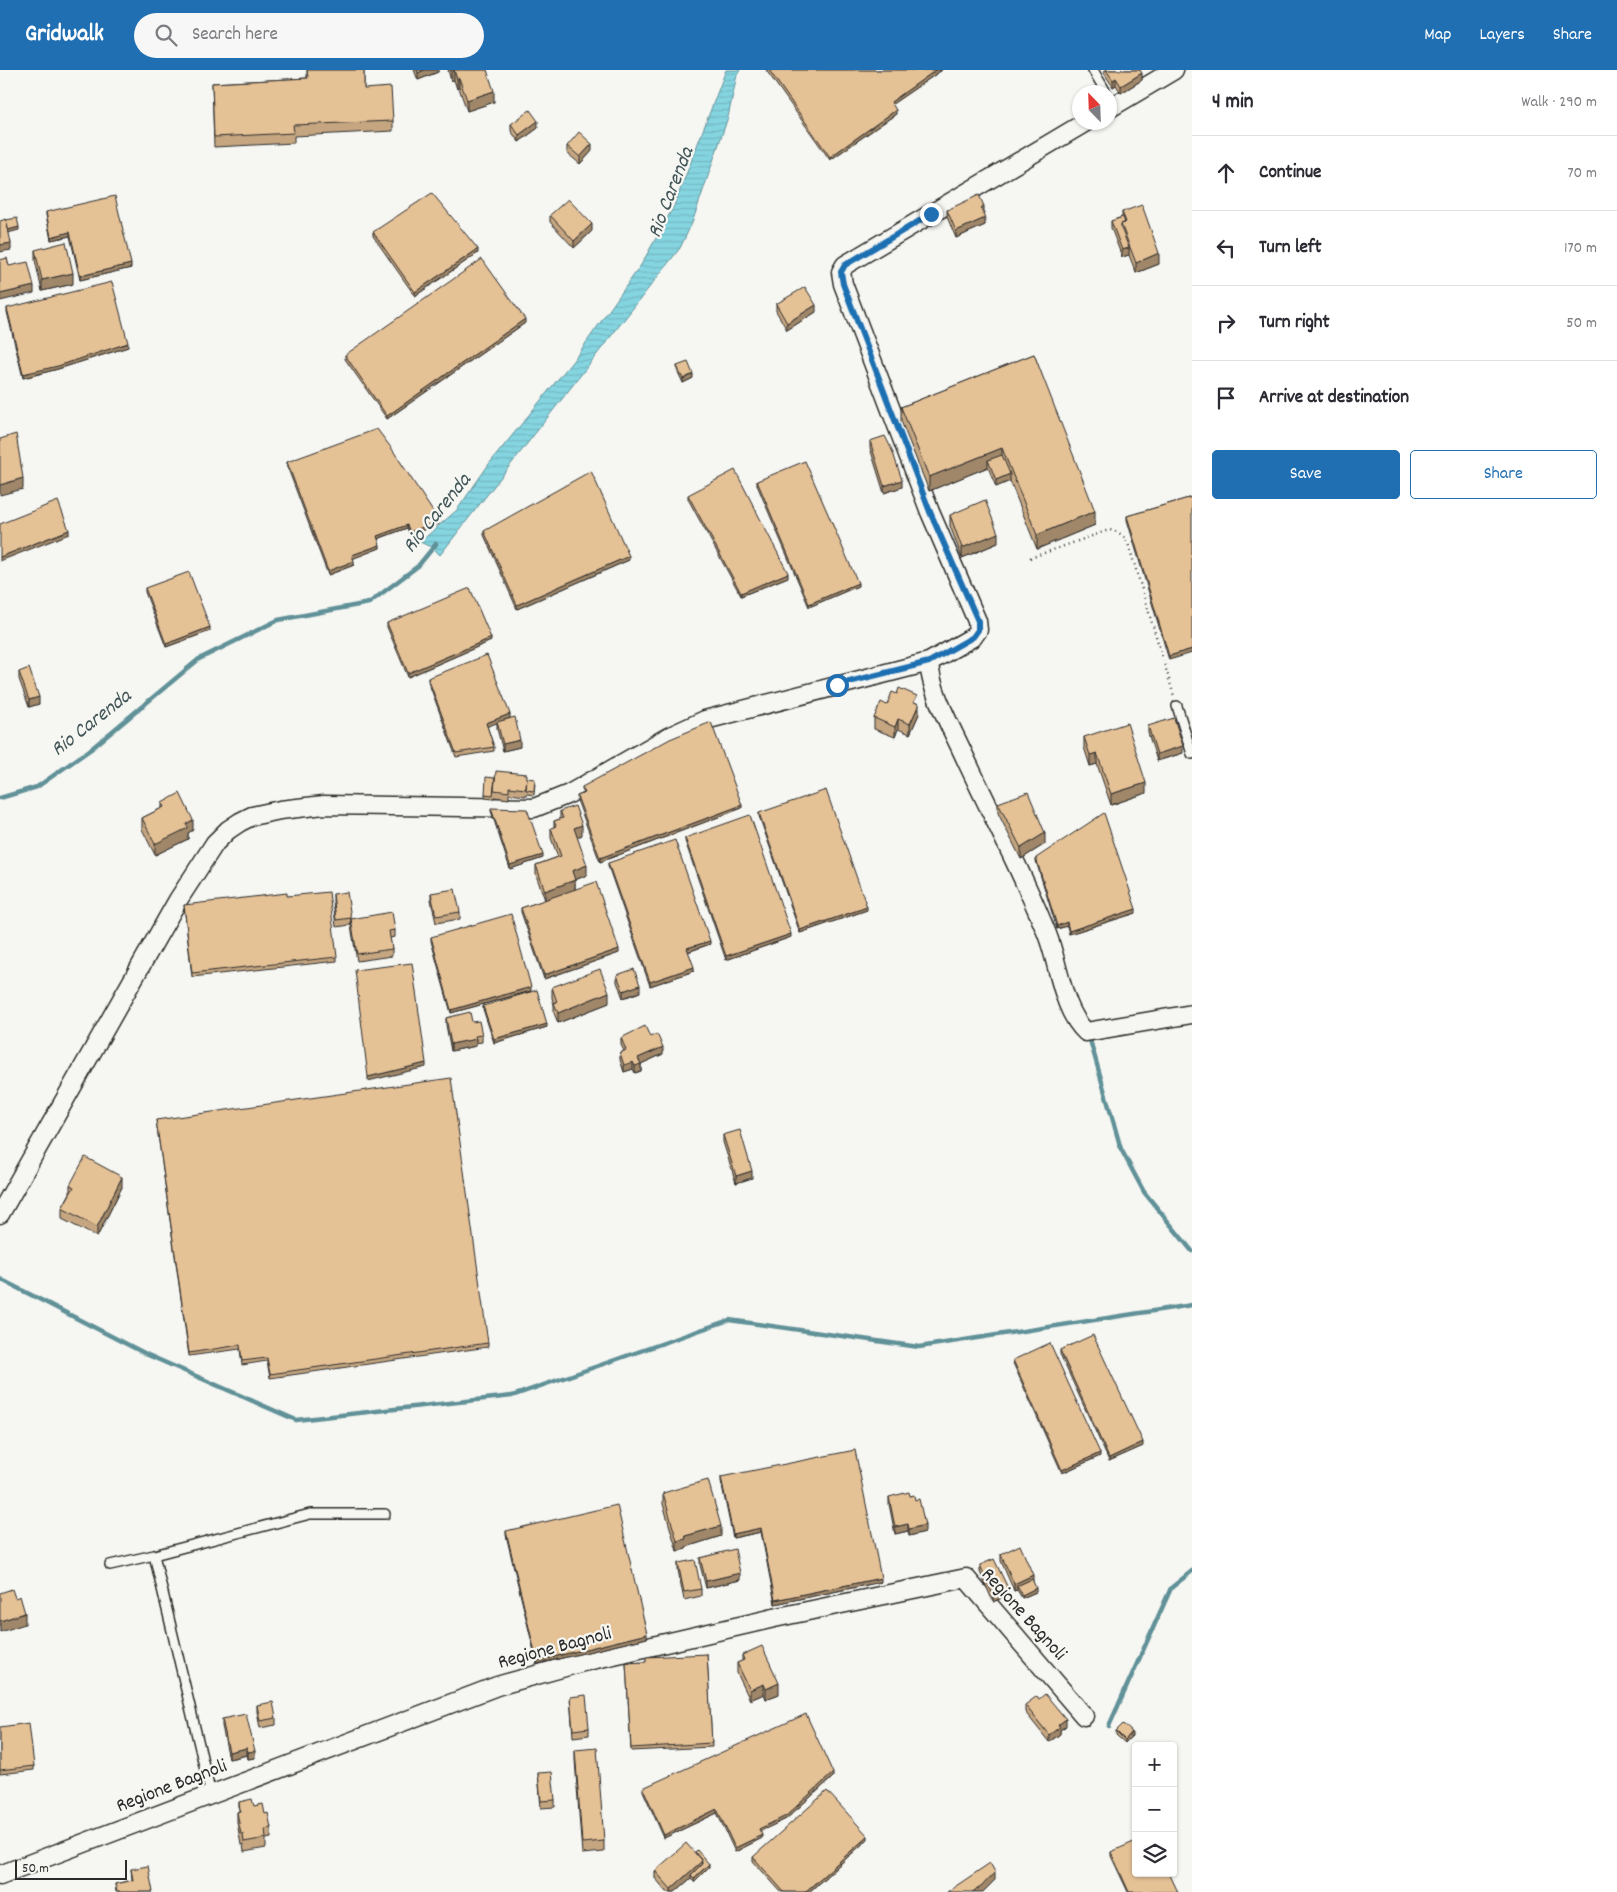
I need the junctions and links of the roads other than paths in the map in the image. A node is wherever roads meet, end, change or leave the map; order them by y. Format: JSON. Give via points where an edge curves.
{"nodes":[{"id":1,"x":1093,"y":70,"type":"edge"},
{"id":2,"x":1174,"y":70,"type":"edge"},
{"id":3,"x":1101,"y":85,"type":"edge"},
{"id":4,"x":1117,"y":98,"type":"edge"},
{"id":5,"x":1073,"y":130,"type":"edge"},
{"id":6,"x":929,"y":662,"type":"junction"},
{"id":7,"x":1177,"y":706,"type":"road end"},
{"id":8,"x":1192,"y":754,"type":"edge"},
{"id":9,"x":1192,"y":1014,"type":"edge"},
{"id":10,"x":0,"y":1214,"type":"edge"},
{"id":11,"x":385,"y":1514,"type":"dead end"},
{"id":12,"x":154,"y":1555,"type":"junction"},
{"id":13,"x":110,"y":1564,"type":"dead end"},
{"id":14,"x":1084,"y":1716,"type":"dead end"},
{"id":15,"x":211,"y":1795,"type":"junction"},
{"id":16,"x":0,"y":1875,"type":"edge"}],
"edges":[{"from":1,"to":3,"type":"lane"},
{"from":2,"to":4,"type":"street"},
{"from":5,"to":6,"type":"street","via":[[845,265],[841,272],[930,512],[978,621],[978,630],[973,637]]},
{"from":6,"to":9,"type":"street","via":[[930,675],[950,724],[1036,905],[1070,1011],[1078,1025],[1086,1032]]},
{"from":6,"to":10,"type":"street","via":[[705,720],[668,737],[569,794],[534,808],[324,805],[280,810],[240,822],[215,843],[178,900]]},
{"from":7,"to":8,"type":"lane"},
{"from":11,"to":12,"type":"lane","via":[[310,1514]]},
{"from":12,"to":13,"type":"lane"},
{"from":12,"to":15,"type":"lane"},
{"from":14,"to":15,"type":"street","name":"Regione Bagnoli","via":[[966,1578],[774,1618],[544,1672],[497,1686]]},
{"from":15,"to":16,"type":"street","name":"Regione Bagnoli"}]}
